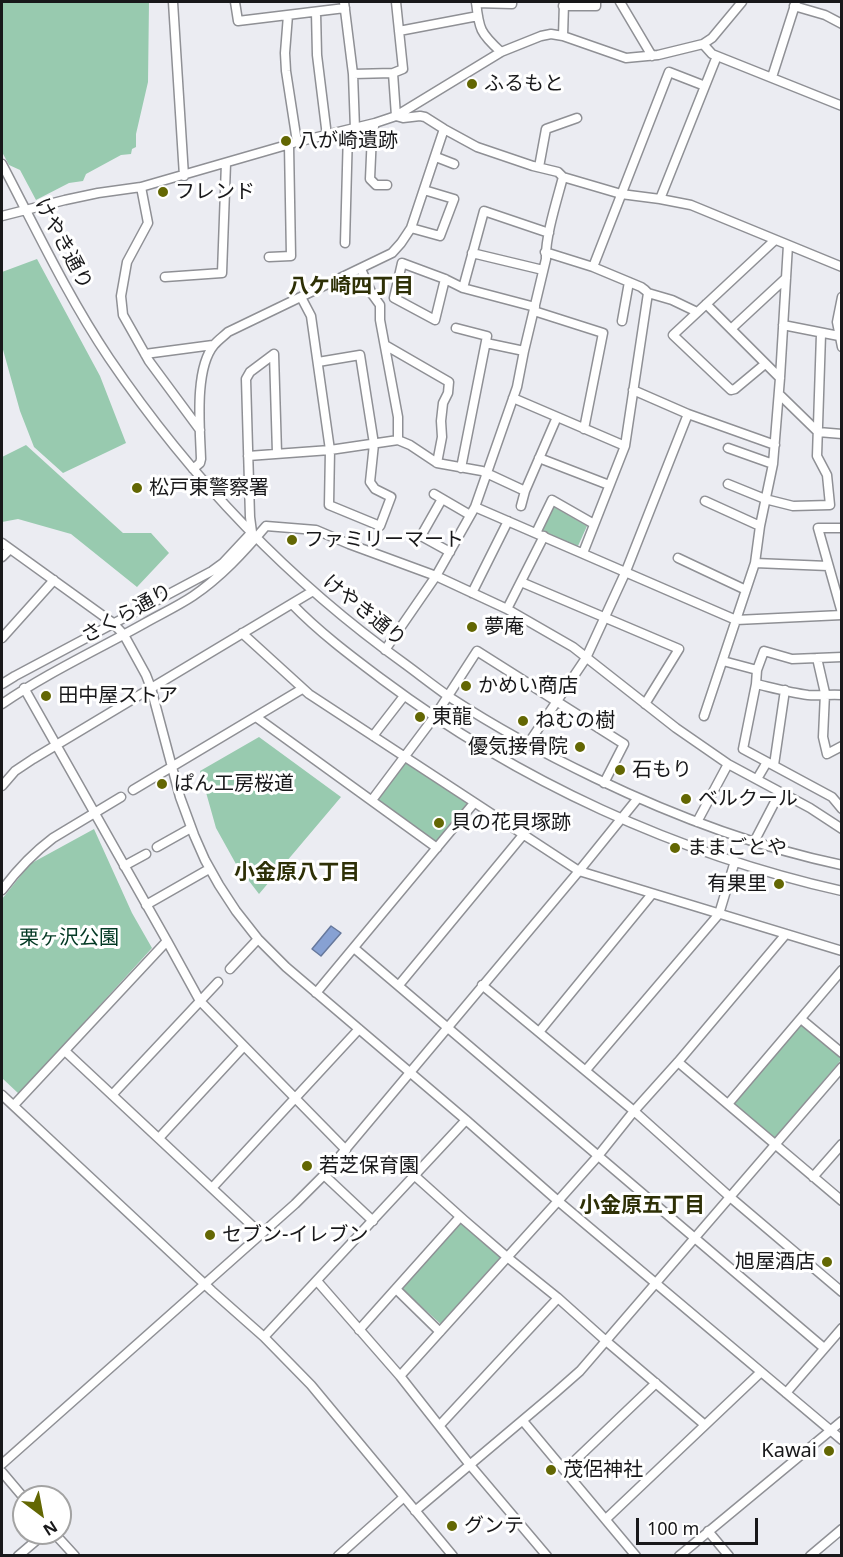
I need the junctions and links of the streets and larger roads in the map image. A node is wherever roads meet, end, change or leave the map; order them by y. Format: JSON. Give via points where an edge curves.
{"nodes":[{"id":1,"x":173,"y":2,"type":"edge"},
{"id":2,"x":235,"y":2,"type":"edge"},
{"id":3,"x":396,"y":2,"type":"edge"},
{"id":4,"x":476,"y":2,"type":"edge"},
{"id":5,"x":512,"y":2,"type":"edge"},
{"id":6,"x":596,"y":2,"type":"edge"},
{"id":7,"x":620,"y":2,"type":"edge"},
{"id":8,"x":738,"y":3,"type":"edge"},
{"id":9,"x":563,"y":4,"type":"edge"},
{"id":10,"x":795,"y":4,"type":"edge"},
{"id":11,"x":345,"y":5,"type":"edge"},
{"id":12,"x":316,"y":12,"type":"junction"},
{"id":13,"x":288,"y":15,"type":"junction"},
{"id":14,"x":478,"y":15,"type":"junction"},
{"id":15,"x":842,"y":24,"type":"edge"},
{"id":16,"x":399,"y":31,"type":"junction"},
{"id":17,"x":563,"y":36,"type":"junction"},
{"id":18,"x":703,"y":44,"type":"junction"},
{"id":19,"x":501,"y":52,"type":"junction"},
{"id":20,"x":652,"y":56,"type":"junction"},
{"id":21,"x":717,"y":56,"type":"junction"},
{"id":22,"x":393,"y":73,"type":"junction"},
{"id":23,"x":353,"y":74,"type":"junction"},
{"id":24,"x":772,"y":77,"type":"junction"},
{"id":25,"x":705,"y":86,"type":"junction"},
{"id":26,"x":842,"y":106,"type":"edge"},
{"id":27,"x":396,"y":116,"type":"junction"},
{"id":28,"x":577,"y":118,"type":"dead end"},
{"id":29,"x":375,"y":123,"type":"junction"},
{"id":30,"x":444,"y":129,"type":"junction"},
{"id":31,"x":352,"y":130,"type":"junction"},
{"id":32,"x":327,"y":136,"type":"junction"},
{"id":33,"x":293,"y":144,"type":"junction"},
{"id":34,"x":436,"y":157,"type":"junction"},
{"id":35,"x":226,"y":163,"type":"junction"},
{"id":36,"x":2,"y":164,"type":"edge"},
{"id":37,"x":454,"y":164,"type":"dead end"},
{"id":38,"x":539,"y":167,"type":"junction"},
{"id":39,"x":184,"y":176,"type":"junction"},
{"id":40,"x":563,"y":177,"type":"junction"},
{"id":41,"x":387,"y":185,"type":"dead end"},
{"id":42,"x":141,"y":188,"type":"junction"},
{"id":43,"x":424,"y":190,"type":"junction"},
{"id":44,"x":621,"y":194,"type":"junction"},
{"id":45,"x":660,"y":199,"type":"junction"},
{"id":46,"x":26,"y":210,"type":"junction"},
{"id":47,"x":2,"y":216,"type":"edge"},
{"id":48,"x":411,"y":228,"type":"junction"},
{"id":49,"x":549,"y":232,"type":"junction"},
{"id":50,"x":775,"y":240,"type":"junction"},
{"id":51,"x":345,"y":243,"type":"dead end"},
{"id":52,"x":788,"y":245,"type":"junction"},
{"id":53,"x":545,"y":252,"type":"junction"},
{"id":54,"x":472,"y":253,"type":"junction"},
{"id":55,"x":269,"y":257,"type":"dead end"},
{"id":56,"x":593,"y":267,"type":"junction"},
{"id":57,"x":842,"y":267,"type":"edge"},
{"id":58,"x":361,"y":269,"type":"junction"},
{"id":59,"x":543,"y":270,"type":"junction"},
{"id":60,"x":165,"y":277,"type":"dead end"},
{"id":61,"x":786,"y":278,"type":"junction"},
{"id":62,"x":445,"y":279,"type":"junction"},
{"id":63,"x":629,"y":282,"type":"junction"},
{"id":64,"x":463,"y":288,"type":"junction"},
{"id":65,"x":648,"y":293,"type":"junction"},
{"id":66,"x":301,"y":297,"type":"junction"},
{"id":67,"x":842,"y":297,"type":"edge"},
{"id":68,"x":706,"y":304,"type":"junction"},
{"id":69,"x":535,"y":309,"type":"junction"},
{"id":70,"x":697,"y":312,"type":"junction"},
{"id":71,"x":622,"y":321,"type":"dead end"},
{"id":72,"x":783,"y":325,"type":"junction"},
{"id":73,"x":456,"y":328,"type":"dead end"},
{"id":74,"x":730,"y":329,"type":"junction"},
{"id":75,"x":821,"y":334,"type":"junction"},
{"id":76,"x":839,"y":336,"type":"junction"},
{"id":77,"x":486,"y":343,"type":"junction"},
{"id":78,"x":213,"y":345,"type":"junction"},
{"id":79,"x":385,"y":345,"type":"junction"},
{"id":80,"x":842,"y":347,"type":"edge"},
{"id":81,"x":524,"y":351,"type":"junction"},
{"id":82,"x":145,"y":354,"type":"junction"},
{"id":83,"x":318,"y":363,"type":"junction"},
{"id":84,"x":765,"y":363,"type":"junction"},
{"id":85,"x":780,"y":378,"type":"junction"},
{"id":86,"x":633,"y":390,"type":"junction"},
{"id":87,"x":779,"y":394,"type":"junction"},
{"id":88,"x":513,"y":398,"type":"junction"},
{"id":89,"x":688,"y":414,"type":"junction"},
{"id":90,"x":557,"y":417,"type":"junction"},
{"id":91,"x":584,"y":429,"type":"junction"},
{"id":92,"x":200,"y":430,"type":"junction"},
{"id":93,"x":818,"y":432,"type":"junction"},
{"id":94,"x":842,"y":434,"type":"edge"},
{"id":95,"x":398,"y":440,"type":"junction"},
{"id":96,"x":374,"y":444,"type":"junction"},
{"id":97,"x":775,"y":445,"type":"junction"},
{"id":98,"x":625,"y":446,"type":"junction"},
{"id":99,"x":728,"y":447,"type":"dead end"},
{"id":100,"x":330,"y":450,"type":"junction"},
{"id":101,"x":277,"y":453,"type":"junction"},
{"id":102,"x":248,"y":456,"type":"junction"},
{"id":103,"x":539,"y":458,"type":"junction"},
{"id":104,"x":437,"y":463,"type":"junction"},
{"id":105,"x":773,"y":464,"type":"junction"},
{"id":106,"x":461,"y":468,"type":"junction"},
{"id":107,"x":193,"y":469,"type":"junction"},
{"id":108,"x":487,"y":474,"type":"junction"},
{"id":109,"x":728,"y":484,"type":"dead end"},
{"id":110,"x":609,"y":485,"type":"junction"},
{"id":111,"x":525,"y":491,"type":"junction"},
{"id":112,"x":765,"y":499,"type":"junction"},
{"id":113,"x":705,"y":501,"type":"dead end"},
{"id":114,"x":521,"y":506,"type":"dead end"},
{"id":115,"x":473,"y":511,"type":"junction"},
{"id":116,"x":508,"y":521,"type":"junction"},
{"id":117,"x":594,"y":524,"type":"junction"},
{"id":118,"x":760,"y":526,"type":"junction"},
{"id":119,"x":842,"y":528,"type":"edge"},
{"id":120,"x":254,"y":535,"type":"junction"},
{"id":121,"x":540,"y":535,"type":"junction"},
{"id":122,"x":2,"y":543,"type":"edge"},
{"id":123,"x":10,"y":549,"type":"junction"},
{"id":124,"x":450,"y":552,"type":"junction"},
{"id":125,"x":583,"y":553,"type":"junction"},
{"id":126,"x":2,"y":557,"type":"edge"},
{"id":127,"x":678,"y":558,"type":"dead end"},
{"id":128,"x":755,"y":563,"type":"junction"},
{"id":129,"x":828,"y":566,"type":"junction"},
{"id":130,"x":626,"y":571,"type":"junction"},
{"id":131,"x":436,"y":576,"type":"junction"},
{"id":132,"x":54,"y":580,"type":"junction"},
{"id":133,"x":521,"y":582,"type":"junction"},
{"id":134,"x":746,"y":590,"type":"junction"},
{"id":135,"x":313,"y":591,"type":"junction"},
{"id":136,"x":472,"y":593,"type":"junction"},
{"id":137,"x":292,"y":604,"type":"junction"},
{"id":138,"x":507,"y":609,"type":"junction"},
{"id":139,"x":842,"y":614,"type":"edge"},
{"id":140,"x":605,"y":617,"type":"junction"},
{"id":141,"x":736,"y":620,"type":"junction"},
{"id":142,"x":113,"y":623,"type":"junction"},
{"id":143,"x":242,"y":633,"type":"junction"},
{"id":144,"x":124,"y":635,"type":"junction"},
{"id":145,"x":2,"y":638,"type":"edge"},
{"id":146,"x":385,"y":650,"type":"junction"},
{"id":147,"x":842,"y":657,"type":"edge"},
{"id":148,"x":586,"y":658,"type":"junction"},
{"id":149,"x":817,"y":658,"type":"junction"},
{"id":150,"x":723,"y":661,"type":"junction"},
{"id":151,"x":757,"y":670,"type":"junction"},
{"id":152,"x":2,"y":684,"type":"edge"},
{"id":153,"x":756,"y":684,"type":"junction"},
{"id":154,"x":24,"y":688,"type":"junction"},
{"id":155,"x":151,"y":688,"type":"junction"},
{"id":156,"x":302,"y":689,"type":"junction"},
{"id":157,"x":785,"y":690,"type":"junction"},
{"id":158,"x":825,"y":693,"type":"junction"},
{"id":159,"x":842,"y":694,"type":"edge"},
{"id":160,"x":404,"y":696,"type":"junction"},
{"id":161,"x":448,"y":696,"type":"junction"},
{"id":162,"x":557,"y":702,"type":"junction"},
{"id":163,"x":2,"y":704,"type":"edge"},
{"id":164,"x":645,"y":705,"type":"junction"},
{"id":165,"x":435,"y":716,"type":"junction"},
{"id":166,"x":704,"y":716,"type":"dead end"},
{"id":167,"x":256,"y":717,"type":"junction"},
{"id":168,"x":374,"y":736,"type":"junction"},
{"id":169,"x":528,"y":744,"type":"junction"},
{"id":170,"x":56,"y":745,"type":"junction"},
{"id":171,"x":842,"y":747,"type":"edge"},
{"id":172,"x":404,"y":757,"type":"junction"},
{"id":173,"x":728,"y":764,"type":"junction"},
{"id":174,"x":770,"y":764,"type":"junction"},
{"id":175,"x":172,"y":767,"type":"junction"},
{"id":176,"x":757,"y":779,"type":"junction"},
{"id":177,"x":604,"y":783,"type":"junction"},
{"id":178,"x":2,"y":786,"type":"edge"},
{"id":179,"x":133,"y":790,"type":"dead end"},
{"id":180,"x":780,"y":792,"type":"junction"},
{"id":181,"x":842,"y":792,"type":"edge"},
{"id":182,"x":121,"y":797,"type":"dead end"},
{"id":183,"x":832,"y":797,"type":"junction"},
{"id":184,"x":638,"y":798,"type":"junction"},
{"id":185,"x":372,"y":800,"type":"junction"},
{"id":186,"x":474,"y":803,"type":"junction"},
{"id":187,"x":842,"y":809,"type":"edge"},
{"id":188,"x":94,"y":814,"type":"junction"},
{"id":189,"x":622,"y":818,"type":"junction"},
{"id":190,"x":697,"y":822,"type":"junction"},
{"id":191,"x":191,"y":828,"type":"junction"},
{"id":192,"x":842,"y":829,"type":"edge"},
{"id":193,"x":523,"y":835,"type":"junction"},
{"id":194,"x":754,"y":842,"type":"junction"},
{"id":195,"x":157,"y":847,"type":"dead end"},
{"id":196,"x":437,"y":848,"type":"junction"},
{"id":197,"x":146,"y":854,"type":"dead end"},
{"id":198,"x":735,"y":861,"type":"junction"},
{"id":199,"x":842,"y":865,"type":"edge"},
{"id":200,"x":124,"y":866,"type":"junction"},
{"id":201,"x":209,"y":869,"type":"junction"},
{"id":202,"x":579,"y":871,"type":"junction"},
{"id":203,"x":2,"y":890,"type":"edge"},
{"id":204,"x":842,"y":891,"type":"edge"},
{"id":205,"x":652,"y":894,"type":"junction"},
{"id":206,"x":146,"y":905,"type":"junction"},
{"id":207,"x":719,"y":914,"type":"junction"},
{"id":208,"x":786,"y":934,"type":"junction"},
{"id":209,"x":258,"y":939,"type":"junction"},
{"id":210,"x":167,"y":941,"type":"junction"},
{"id":211,"x":354,"y":948,"type":"junction"},
{"id":212,"x":842,"y":951,"type":"edge"},
{"id":213,"x":230,"y":969,"type":"dead end"},
{"id":214,"x":842,"y":970,"type":"edge"},
{"id":215,"x":218,"y":982,"type":"dead end"},
{"id":216,"x":399,"y":985,"type":"junction"},
{"id":217,"x":482,"y":985,"type":"junction"},
{"id":218,"x":316,"y":993,"type":"junction"},
{"id":219,"x":200,"y":1001,"type":"junction"},
{"id":220,"x":801,"y":1019,"type":"junction"},
{"id":221,"x":447,"y":1027,"type":"junction"},
{"id":222,"x":359,"y":1029,"type":"junction"},
{"id":223,"x":538,"y":1032,"type":"junction"},
{"id":224,"x":244,"y":1047,"type":"junction"},
{"id":225,"x":65,"y":1051,"type":"junction"},
{"id":226,"x":842,"y":1053,"type":"edge"},
{"id":227,"x":678,"y":1062,"type":"junction"},
{"id":228,"x":842,"y":1067,"type":"edge"},
{"id":229,"x":586,"y":1070,"type":"junction"},
{"id":230,"x":410,"y":1072,"type":"junction"},
{"id":231,"x":2,"y":1095,"type":"edge"},
{"id":232,"x":112,"y":1095,"type":"junction"},
{"id":233,"x":295,"y":1099,"type":"junction"},
{"id":234,"x":728,"y":1104,"type":"junction"},
{"id":235,"x":14,"y":1106,"type":"junction"},
{"id":236,"x":634,"y":1110,"type":"junction"},
{"id":237,"x":466,"y":1120,"type":"junction"},
{"id":238,"x":159,"y":1138,"type":"junction"},
{"id":239,"x":776,"y":1144,"type":"junction"},
{"id":240,"x":842,"y":1144,"type":"edge"},
{"id":241,"x":346,"y":1150,"type":"junction"},
{"id":242,"x":598,"y":1155,"type":"junction"},
{"id":243,"x":324,"y":1175,"type":"junction"},
{"id":244,"x":415,"y":1176,"type":"junction"},
{"id":245,"x":813,"y":1177,"type":"junction"},
{"id":246,"x":212,"y":1188,"type":"junction"},
{"id":247,"x":730,"y":1197,"type":"junction"},
{"id":248,"x":558,"y":1201,"type":"junction"},
{"id":249,"x":842,"y":1201,"type":"edge"},
{"id":250,"x":460,"y":1217,"type":"junction"},
{"id":251,"x":373,"y":1221,"type":"junction"},
{"id":252,"x":261,"y":1234,"type":"junction"},
{"id":253,"x":694,"y":1239,"type":"junction"},
{"id":254,"x":507,"y":1257,"type":"junction"},
{"id":255,"x":317,"y":1281,"type":"junction"},
{"id":256,"x":656,"y":1283,"type":"junction"},
{"id":257,"x":205,"y":1284,"type":"junction"},
{"id":258,"x":396,"y":1289,"type":"junction"},
{"id":259,"x":842,"y":1292,"type":"edge"},
{"id":260,"x":558,"y":1298,"type":"junction"},
{"id":261,"x":842,"y":1328,"type":"edge"},
{"id":262,"x":359,"y":1329,"type":"junction"},
{"id":263,"x":440,"y":1332,"type":"junction"},
{"id":264,"x":264,"y":1337,"type":"junction"},
{"id":265,"x":606,"y":1341,"type":"junction"},
{"id":266,"x":824,"y":1348,"type":"junction"},
{"id":267,"x":760,"y":1372,"type":"junction"},
{"id":268,"x":400,"y":1376,"type":"junction"},
{"id":269,"x":656,"y":1383,"type":"junction"},
{"id":270,"x":786,"y":1393,"type":"junction"},
{"id":271,"x":523,"y":1420,"type":"junction"},
{"id":272,"x":842,"y":1421,"type":"edge"},
{"id":273,"x":440,"y":1425,"type":"junction"},
{"id":274,"x":705,"y":1425,"type":"junction"},
{"id":275,"x":830,"y":1430,"type":"junction"},
{"id":276,"x":842,"y":1440,"type":"edge"},
{"id":277,"x":2,"y":1464,"type":"edge"},
{"id":278,"x":470,"y":1465,"type":"junction"},
{"id":279,"x":565,"y":1470,"type":"junction"},
{"id":280,"x":2,"y":1472,"type":"edge"},
{"id":281,"x":13,"y":1485,"type":"edge"},
{"id":282,"x":404,"y":1497,"type":"junction"},
{"id":283,"x":415,"y":1511,"type":"junction"},
{"id":284,"x":606,"y":1518,"type":"junction"},
{"id":285,"x":842,"y":1529,"type":"edge"},
{"id":286,"x":708,"y":1531,"type":"junction"},
{"id":287,"x":31,"y":1545,"type":"edge"},
{"id":288,"x":18,"y":1556,"type":"edge"},
{"id":289,"x":338,"y":1556,"type":"edge"},
{"id":290,"x":453,"y":1556,"type":"edge"},
{"id":291,"x":547,"y":1556,"type":"edge"},
{"id":292,"x":636,"y":1556,"type":"edge"},
{"id":293,"x":679,"y":1556,"type":"edge"},
{"id":294,"x":729,"y":1556,"type":"edge"},
{"id":295,"x":810,"y":1556,"type":"edge"}],
"edges":[{"from":1,"to":39,"type":"street"},
{"from":2,"to":13,"type":"street","via":[[238,21]]},
{"from":3,"to":16,"type":"street"},
{"from":4,"to":5,"type":"street"},
{"from":4,"to":14,"type":"street"},
{"from":6,"to":9,"type":"street","via":[[596,6]]},
{"from":7,"to":20,"type":"street"},
{"from":8,"to":18,"type":"street"},
{"from":9,"to":17,"type":"street"},
{"from":10,"to":15,"type":"street"},
{"from":10,"to":24,"type":"street"},
{"from":11,"to":12,"type":"street"},
{"from":11,"to":23,"type":"street"},
{"from":12,"to":13,"type":"street"},
{"from":12,"to":32,"type":"street"},
{"from":13,"to":33,"type":"street","via":[[285,53]]},
{"from":14,"to":16,"type":"street"},
{"from":14,"to":19,"type":"street","via":[[485,38]]},
{"from":16,"to":22,"type":"street","via":[[402,69]]},
{"from":17,"to":19,"type":"street","via":[[541,36]]},
{"from":17,"to":20,"type":"street","via":[[626,58]]},
{"from":18,"to":20,"type":"street"},
{"from":18,"to":21,"type":"street"},
{"from":19,"to":27,"type":"street"},
{"from":21,"to":24,"type":"street"},
{"from":21,"to":25,"type":"street"},
{"from":22,"to":23,"type":"street"},
{"from":22,"to":27,"type":"street"},
{"from":23,"to":31,"type":"street"},
{"from":24,"to":26,"type":"street"},
{"from":25,"to":44,"type":"street","via":[[669,72]]},
{"from":25,"to":45,"type":"street"},
{"from":27,"to":29,"type":"street"},
{"from":27,"to":30,"type":"street","via":[[425,117]]},
{"from":28,"to":38,"type":"street","via":[[546,129]]},
{"from":29,"to":31,"type":"street"},
{"from":29,"to":41,"type":"street","via":[[370,179],[376,185]]},
{"from":30,"to":34,"type":"street"},
{"from":30,"to":38,"type":"street","via":[[477,147]]},
{"from":31,"to":32,"type":"street"},
{"from":31,"to":51,"type":"street"},
{"from":32,"to":33,"type":"street"},
{"from":33,"to":35,"type":"street"},
{"from":33,"to":55,"type":"street","via":[[291,256]]},
{"from":34,"to":37,"type":"street"},
{"from":34,"to":43,"type":"street"},
{"from":35,"to":39,"type":"street"},
{"from":35,"to":60,"type":"street","via":[[222,273]]},
{"from":36,"to":46,"type":"street","name":"けやき通り"},
{"from":38,"to":40,"type":"street"},
{"from":39,"to":42,"type":"street"},
{"from":40,"to":44,"type":"street"},
{"from":40,"to":49,"type":"street"},
{"from":42,"to":46,"type":"street","via":[[98,193]]},
{"from":42,"to":82,"type":"street","via":[[148,222],[127,262],[121,296],[123,315]]},
{"from":43,"to":48,"type":"street"},
{"from":43,"to":48,"type":"street","via":[[454,199],[440,236]]},
{"from":44,"to":45,"type":"street"},
{"from":44,"to":56,"type":"street"},
{"from":45,"to":50,"type":"street","via":[[691,205]]},
{"from":46,"to":47,"type":"street"},
{"from":46,"to":107,"type":"street","name":"けやき通り","via":[[108,357]]},
{"from":48,"to":58,"type":"street","via":[[392,253]]},
{"from":49,"to":53,"type":"street"},
{"from":49,"to":54,"type":"street","via":[[484,211]]},
{"from":50,"to":52,"type":"street"},
{"from":50,"to":68,"type":"street"},
{"from":52,"to":57,"type":"street"},
{"from":52,"to":61,"type":"street"},
{"from":53,"to":56,"type":"street"},
{"from":53,"to":59,"type":"street"},
{"from":54,"to":59,"type":"street"},
{"from":54,"to":64,"type":"street"},
{"from":56,"to":63,"type":"street"},
{"from":58,"to":66,"type":"street"},
{"from":58,"to":79,"type":"street","via":[[380,305]]},
{"from":59,"to":69,"type":"street"},
{"from":61,"to":72,"type":"street"},
{"from":61,"to":74,"type":"street"},
{"from":62,"to":62,"type":"street","via":[[402,263],[394,298],[435,320]]},
{"from":62,"to":64,"type":"street"},
{"from":63,"to":65,"type":"street"},
{"from":63,"to":71,"type":"street"},
{"from":64,"to":69,"type":"street"},
{"from":65,"to":70,"type":"street"},
{"from":65,"to":86,"type":"street"},
{"from":66,"to":78,"type":"street","via":[[228,332]]},
{"from":66,"to":83,"type":"street","via":[[311,316]]},
{"from":67,"to":76,"type":"street","via":[[837,322]]},
{"from":68,"to":70,"type":"street"},
{"from":68,"to":74,"type":"street"},
{"from":69,"to":81,"type":"street"},
{"from":69,"to":91,"type":"street","via":[[603,333]]},
{"from":70,"to":84,"type":"street","via":[[673,335],[731,390]]},
{"from":72,"to":75,"type":"street"},
{"from":72,"to":85,"type":"street"},
{"from":73,"to":77,"type":"street","via":[[487,336]]},
{"from":74,"to":84,"type":"street"},
{"from":75,"to":76,"type":"street"},
{"from":75,"to":93,"type":"street"},
{"from":76,"to":80,"type":"street"},
{"from":77,"to":81,"type":"street"},
{"from":77,"to":106,"type":"street"},
{"from":78,"to":82,"type":"street"},
{"from":78,"to":92,"type":"street","via":[[200,379]]},
{"from":79,"to":95,"type":"street","via":[[398,417]]},
{"from":79,"to":104,"type":"street","via":[[449,382]]},
{"from":81,"to":88,"type":"street"},
{"from":82,"to":92,"type":"street"},
{"from":83,"to":96,"type":"street","via":[[360,355]]},
{"from":83,"to":100,"type":"street"},
{"from":84,"to":85,"type":"street"},
{"from":85,"to":87,"type":"street"},
{"from":86,"to":89,"type":"street"},
{"from":86,"to":98,"type":"street"},
{"from":87,"to":93,"type":"street"},
{"from":87,"to":97,"type":"street"},
{"from":88,"to":90,"type":"street"},
{"from":88,"to":108,"type":"street"},
{"from":89,"to":97,"type":"street"},
{"from":89,"to":130,"type":"street"},
{"from":90,"to":91,"type":"street"},
{"from":90,"to":103,"type":"street"},
{"from":91,"to":98,"type":"street"},
{"from":92,"to":107,"type":"street","via":[[201,459]]},
{"from":93,"to":94,"type":"street"},
{"from":93,"to":112,"type":"street","via":[[816,456],[827,474],[830,505],[794,506]]},
{"from":95,"to":96,"type":"street"},
{"from":95,"to":104,"type":"street"},
{"from":96,"to":100,"type":"street"},
{"from":96,"to":100,"type":"street","via":[[370,482],[391,497],[380,526],[329,505]]},
{"from":97,"to":105,"type":"street"},
{"from":98,"to":110,"type":"street"},
{"from":99,"to":105,"type":"street"},
{"from":100,"to":101,"type":"street"},
{"from":101,"to":102,"type":"street"},
{"from":101,"to":102,"type":"street","via":[[274,354],[246,379]]},
{"from":102,"to":120,"type":"street"},
{"from":103,"to":110,"type":"street"},
{"from":103,"to":111,"type":"street"},
{"from":104,"to":106,"type":"street"},
{"from":105,"to":112,"type":"street"},
{"from":106,"to":108,"type":"street"},
{"from":107,"to":120,"type":"street","name":"けやき通り"},
{"from":108,"to":111,"type":"street"},
{"from":108,"to":115,"type":"street"},
{"from":109,"to":112,"type":"street"},
{"from":110,"to":117,"type":"street"},
{"from":111,"to":114,"type":"street"},
{"from":112,"to":118,"type":"street"},
{"from":113,"to":118,"type":"street"},
{"from":115,"to":116,"type":"street"},
{"from":115,"to":124,"type":"street"},
{"from":115,"to":124,"type":"street","via":[[438,497],[422,536]]},
{"from":116,"to":121,"type":"street"},
{"from":116,"to":136,"type":"street"},
{"from":117,"to":121,"type":"street","via":[[552,500]]},
{"from":117,"to":125,"type":"street"},
{"from":118,"to":128,"type":"street"},
{"from":119,"to":129,"type":"street","via":[[818,528]]},
{"from":120,"to":131,"type":"street","via":[[266,526],[316,530]]},
{"from":120,"to":135,"type":"street","name":"けやき通り"},
{"from":120,"to":142,"type":"street","name":"さくら通り","via":[[212,571]]},
{"from":120,"to":144,"type":"street","name":"さくら通り","via":[[219,576],[195,595]]},
{"from":121,"to":125,"type":"street"},
{"from":121,"to":133,"type":"street"},
{"from":122,"to":123,"type":"street"},
{"from":123,"to":126,"type":"street"},
{"from":123,"to":132,"type":"street"},
{"from":124,"to":131,"type":"street"},
{"from":125,"to":130,"type":"street"},
{"from":127,"to":134,"type":"street"},
{"from":128,"to":129,"type":"street"},
{"from":128,"to":134,"type":"street"},
{"from":129,"to":139,"type":"street"},
{"from":130,"to":140,"type":"street"},
{"from":130,"to":141,"type":"street"},
{"from":131,"to":136,"type":"street"},
{"from":131,"to":146,"type":"street"},
{"from":132,"to":142,"type":"street"},
{"from":132,"to":145,"type":"street"},
{"from":133,"to":138,"type":"street"},
{"from":133,"to":140,"type":"street"},
{"from":134,"to":141,"type":"street"},
{"from":135,"to":137,"type":"street"},
{"from":135,"to":146,"type":"street","name":"けやき通り"},
{"from":136,"to":138,"type":"street"},
{"from":137,"to":143,"type":"street"},
{"from":137,"to":160,"type":"street"},
{"from":138,"to":148,"type":"street"},
{"from":139,"to":141,"type":"street"},
{"from":140,"to":148,"type":"street"},
{"from":140,"to":164,"type":"street","via":[[679,649]]},
{"from":141,"to":150,"type":"street"},
{"from":142,"to":144,"type":"street"},
{"from":142,"to":152,"type":"street","name":"さくら通り"},
{"from":143,"to":155,"type":"street"},
{"from":143,"to":156,"type":"street"},
{"from":144,"to":154,"type":"street","name":"さくら通り"},
{"from":144,"to":155,"type":"street"},
{"from":146,"to":161,"type":"street","name":"けやき通り"},
{"from":147,"to":149,"type":"street"},
{"from":148,"to":162,"type":"street"},
{"from":148,"to":164,"type":"street"},
{"from":149,"to":151,"type":"street","via":[[792,659],[764,651]]},
{"from":149,"to":158,"type":"street"},
{"from":150,"to":151,"type":"street"},
{"from":150,"to":166,"type":"street"},
{"from":151,"to":153,"type":"street"},
{"from":153,"to":157,"type":"street"},
{"from":153,"to":174,"type":"street","via":[[743,749]]},
{"from":154,"to":163,"type":"street","name":"さくら通り"},
{"from":154,"to":170,"type":"street"},
{"from":155,"to":170,"type":"street"},
{"from":155,"to":175,"type":"street"},
{"from":156,"to":167,"type":"street"},
{"from":156,"to":168,"type":"street"},
{"from":157,"to":158,"type":"street","via":[[806,695]]},
{"from":157,"to":174,"type":"street"},
{"from":158,"to":159,"type":"street"},
{"from":158,"to":171,"type":"street","via":[[822,737],[827,754]]},
{"from":160,"to":165,"type":"street"},
{"from":160,"to":168,"type":"street"},
{"from":161,"to":162,"type":"street","via":[[477,651]]},
{"from":161,"to":165,"type":"street"},
{"from":161,"to":169,"type":"street","name":"けやき通り"},
{"from":162,"to":169,"type":"street"},
{"from":162,"to":177,"type":"street","via":[[624,744]]},
{"from":164,"to":173,"type":"street"},
{"from":165,"to":172,"type":"street"},
{"from":165,"to":189,"type":"street","via":[[512,764]]},
{"from":167,"to":175,"type":"street"},
{"from":167,"to":185,"type":"street"},
{"from":168,"to":172,"type":"street"},
{"from":169,"to":177,"type":"street","name":"けやき通り"},
{"from":170,"to":178,"type":"street","via":[[21,767]]},
{"from":170,"to":188,"type":"street"},
{"from":172,"to":185,"type":"street"},
{"from":172,"to":186,"type":"street"},
{"from":173,"to":176,"type":"street"},
{"from":173,"to":190,"type":"street"},
{"from":174,"to":176,"type":"street"},
{"from":174,"to":183,"type":"street"},
{"from":175,"to":179,"type":"street"},
{"from":175,"to":191,"type":"street"},
{"from":176,"to":180,"type":"street"},
{"from":177,"to":184,"type":"street","name":"けやき通り"},
{"from":180,"to":192,"type":"street"},
{"from":180,"to":194,"type":"street"},
{"from":181,"to":183,"type":"street"},
{"from":182,"to":188,"type":"street"},
{"from":183,"to":187,"type":"street"},
{"from":184,"to":189,"type":"street"},
{"from":184,"to":190,"type":"street","name":"けやき通り"},
{"from":185,"to":196,"type":"street"},
{"from":186,"to":193,"type":"street"},
{"from":186,"to":196,"type":"street"},
{"from":188,"to":200,"type":"street"},
{"from":188,"to":203,"type":"street","via":[[43,846]]},
{"from":189,"to":198,"type":"street"},
{"from":189,"to":202,"type":"street"},
{"from":190,"to":194,"type":"street","name":"けやき通り"},
{"from":191,"to":195,"type":"street"},
{"from":191,"to":201,"type":"street"},
{"from":193,"to":202,"type":"street"},
{"from":193,"to":216,"type":"street"},
{"from":194,"to":199,"type":"street","name":"けやき通り"},
{"from":196,"to":211,"type":"street"},
{"from":197,"to":200,"type":"street"},
{"from":198,"to":204,"type":"street"},
{"from":198,"to":207,"type":"street"},
{"from":200,"to":206,"type":"street"},
{"from":201,"to":206,"type":"street"},
{"from":201,"to":209,"type":"street"},
{"from":202,"to":205,"type":"street"},
{"from":202,"to":217,"type":"street"},
{"from":205,"to":207,"type":"street"},
{"from":205,"to":223,"type":"street"},
{"from":206,"to":210,"type":"street"},
{"from":207,"to":208,"type":"street"},
{"from":207,"to":229,"type":"street"},
{"from":208,"to":212,"type":"street"},
{"from":208,"to":227,"type":"street"},
{"from":209,"to":213,"type":"street"},
{"from":209,"to":218,"type":"street"},
{"from":210,"to":219,"type":"street"},
{"from":210,"to":225,"type":"street"},
{"from":211,"to":216,"type":"street"},
{"from":211,"to":218,"type":"street"},
{"from":214,"to":220,"type":"street"},
{"from":215,"to":219,"type":"street"},
{"from":216,"to":221,"type":"street"},
{"from":217,"to":221,"type":"street"},
{"from":217,"to":223,"type":"street"},
{"from":218,"to":222,"type":"street"},
{"from":219,"to":224,"type":"street"},
{"from":219,"to":232,"type":"street"},
{"from":220,"to":226,"type":"street"},
{"from":220,"to":234,"type":"street"},
{"from":221,"to":230,"type":"street"},
{"from":221,"to":242,"type":"street"},
{"from":222,"to":230,"type":"street"},
{"from":222,"to":233,"type":"street"},
{"from":223,"to":229,"type":"street"},
{"from":224,"to":233,"type":"street"},
{"from":224,"to":238,"type":"street"},
{"from":225,"to":232,"type":"street"},
{"from":225,"to":235,"type":"street"},
{"from":227,"to":234,"type":"street"},
{"from":227,"to":236,"type":"street"},
{"from":228,"to":239,"type":"street"},
{"from":229,"to":236,"type":"street"},
{"from":230,"to":237,"type":"street"},
{"from":230,"to":241,"type":"street"},
{"from":231,"to":235,"type":"street"},
{"from":232,"to":238,"type":"street"},
{"from":233,"to":241,"type":"street"},
{"from":233,"to":246,"type":"street"},
{"from":234,"to":239,"type":"street"},
{"from":235,"to":257,"type":"street"},
{"from":236,"to":242,"type":"street"},
{"from":236,"to":247,"type":"street"},
{"from":237,"to":244,"type":"street"},
{"from":237,"to":248,"type":"street"},
{"from":238,"to":246,"type":"street"},
{"from":239,"to":245,"type":"street"},
{"from":239,"to":247,"type":"street"},
{"from":240,"to":245,"type":"street"},
{"from":241,"to":243,"type":"street"},
{"from":242,"to":248,"type":"street"},
{"from":242,"to":253,"type":"street"},
{"from":243,"to":251,"type":"street"},
{"from":243,"to":252,"type":"street"},
{"from":244,"to":250,"type":"street"},
{"from":244,"to":251,"type":"street"},
{"from":245,"to":249,"type":"street"},
{"from":246,"to":252,"type":"street"},
{"from":247,"to":253,"type":"street"},
{"from":247,"to":259,"type":"street"},
{"from":248,"to":254,"type":"street"},
{"from":248,"to":256,"type":"street"},
{"from":250,"to":254,"type":"street"},
{"from":250,"to":258,"type":"street"},
{"from":251,"to":255,"type":"street"},
{"from":252,"to":257,"type":"street"},
{"from":253,"to":256,"type":"street"},
{"from":253,"to":266,"type":"street"},
{"from":254,"to":260,"type":"street"},
{"from":254,"to":263,"type":"street"},
{"from":255,"to":262,"type":"street"},
{"from":255,"to":264,"type":"street"},
{"from":256,"to":265,"type":"street"},
{"from":256,"to":267,"type":"street"},
{"from":257,"to":264,"type":"street"},
{"from":257,"to":277,"type":"street"},
{"from":258,"to":262,"type":"street"},
{"from":258,"to":263,"type":"street"},
{"from":260,"to":265,"type":"street"},
{"from":260,"to":273,"type":"street"},
{"from":261,"to":266,"type":"street"},
{"from":262,"to":268,"type":"street"},
{"from":263,"to":268,"type":"street"},
{"from":264,"to":282,"type":"street","via":[[311,1385]]},
{"from":265,"to":269,"type":"street"},
{"from":265,"to":271,"type":"street","via":[[573,1378]]},
{"from":266,"to":270,"type":"street"},
{"from":267,"to":270,"type":"street"},
{"from":267,"to":274,"type":"street"},
{"from":268,"to":273,"type":"street"},
{"from":269,"to":274,"type":"street"},
{"from":269,"to":279,"type":"street"},
{"from":270,"to":275,"type":"street"},
{"from":271,"to":278,"type":"street"},
{"from":271,"to":279,"type":"street"},
{"from":272,"to":275,"type":"street"},
{"from":273,"to":278,"type":"street"},
{"from":274,"to":284,"type":"street"},
{"from":275,"to":276,"type":"street"},
{"from":275,"to":286,"type":"street"},
{"from":278,"to":283,"type":"street"},
{"from":278,"to":291,"type":"street"},
{"from":279,"to":284,"type":"street"},
{"from":280,"to":281,"type":"street"},
{"from":282,"to":283,"type":"street"},
{"from":282,"to":289,"type":"street"},
{"from":283,"to":290,"type":"street"},
{"from":284,"to":292,"type":"street"},
{"from":285,"to":295,"type":"street"},
{"from":286,"to":293,"type":"street"},
{"from":286,"to":294,"type":"street"},
{"from":287,"to":288,"type":"street"}]}
